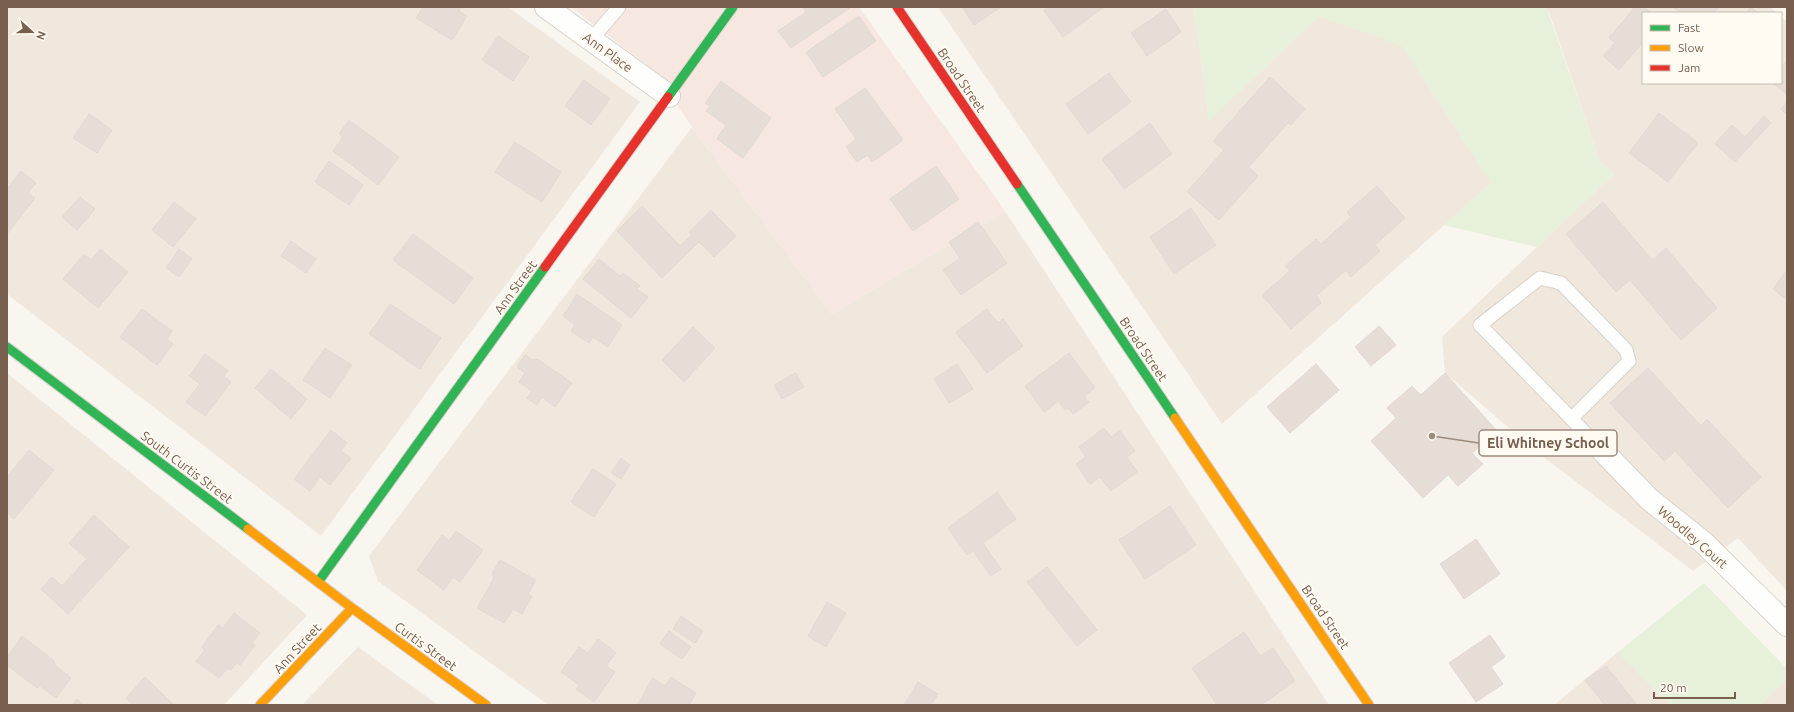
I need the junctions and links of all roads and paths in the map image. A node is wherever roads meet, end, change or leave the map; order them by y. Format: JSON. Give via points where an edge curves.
{"nodes":[{"id":1,"x":546,"y":7,"type":"edge"},
{"id":2,"x":620,"y":7,"type":"edge"},
{"id":3,"x":733,"y":7,"type":"edge"},
{"id":4,"x":897,"y":7,"type":"edge"},
{"id":5,"x":591,"y":40,"type":"junction"},
{"id":6,"x":669,"y":96,"type":"junction"},
{"id":7,"x":7,"y":346,"type":"edge"},
{"id":8,"x":1571,"y":419,"type":"junction"},
{"id":9,"x":1600,"y":448,"type":"joint"},
{"id":10,"x":318,"y":582,"type":"junction"},
{"id":11,"x":352,"y":608,"type":"junction"},
{"id":12,"x":1787,"y":625,"type":"edge"},
{"id":13,"x":260,"y":705,"type":"edge"},
{"id":14,"x":486,"y":705,"type":"edge"},
{"id":15,"x":1369,"y":705,"type":"edge"}],
"edges":[{"from":1,"to":5,"type":"street","name":"Ann Place"},
{"from":2,"to":5,"type":"lane"},
{"from":3,"to":6,"type":"main road","name":"Ann Street"},
{"from":4,"to":15,"type":"main road","name":"Broad Street"},
{"from":5,"to":6,"type":"street","name":"Ann Place"},
{"from":6,"to":10,"type":"main road","name":"Ann Street"},
{"from":7,"to":10,"type":"main road","name":"South Curtis Street"},
{"from":8,"to":8,"type":"lane","via":[[1480,325],[1540,278],[1562,283],[1626,350],[1628,361]]},
{"from":8,"to":9,"type":"lane"},
{"from":9,"to":12,"type":"street","name":"Woodley Court","via":[[1649,499],[1704,543]]},
{"from":10,"to":11,"type":"main road","name":"South Curtis Street"},
{"from":11,"to":13,"type":"main road","name":"Ann Street"},
{"from":11,"to":14,"type":"main road","name":"Curtis Street"}]}
